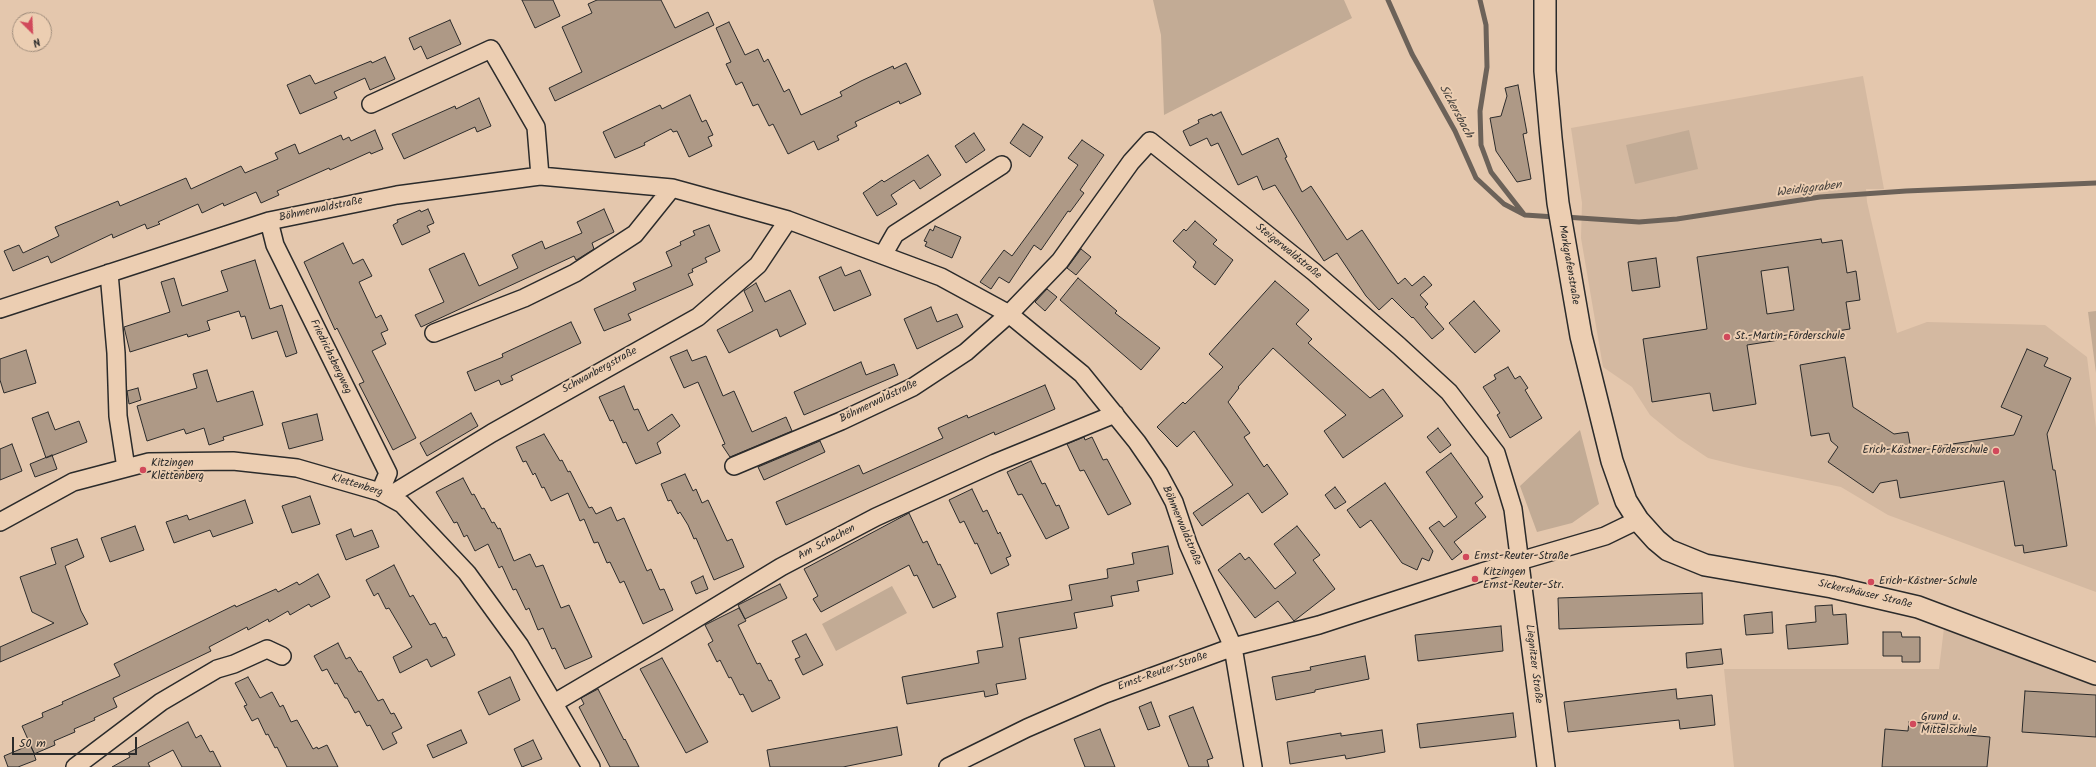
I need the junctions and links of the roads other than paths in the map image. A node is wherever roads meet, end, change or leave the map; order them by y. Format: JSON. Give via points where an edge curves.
{"nodes":[{"id":1,"x":1545,"y":0,"type":"edge"},
{"id":2,"x":371,"y":104,"type":"dead end"},
{"id":3,"x":1002,"y":166,"type":"dead end"},
{"id":4,"x":540,"y":176,"type":"junction"},
{"id":5,"x":672,"y":188,"type":"junction"},
{"id":6,"x":788,"y":220,"type":"junction"},
{"id":7,"x":269,"y":221,"type":"junction"},
{"id":8,"x":883,"y":255,"type":"junction"},
{"id":9,"x":108,"y":272,"type":"junction"},
{"id":10,"x":0,"y":309,"type":"edge"},
{"id":11,"x":1009,"y":314,"type":"junction"},
{"id":12,"x":434,"y":333,"type":"dead end"},
{"id":13,"x":1115,"y":414,"type":"junction"},
{"id":14,"x":734,"y":466,"type":"dead end"},
{"id":15,"x":126,"y":468,"type":"junction"},
{"id":16,"x":385,"y":494,"type":"junction"},
{"id":17,"x":1638,"y":520,"type":"junction"},
{"id":18,"x":0,"y":522,"type":"edge"},
{"id":19,"x":1520,"y":560,"type":"junction"},
{"id":20,"x":1233,"y":647,"type":"junction"},
{"id":21,"x":282,"y":656,"type":"dead end"},
{"id":22,"x":2096,"y":674,"type":"edge"},
{"id":23,"x":554,"y":702,"type":"junction"},
{"id":24,"x":75,"y":767,"type":"edge"},
{"id":25,"x":591,"y":767,"type":"edge"},
{"id":26,"x":948,"y":767,"type":"edge"},
{"id":27,"x":1253,"y":767,"type":"edge"},
{"id":28,"x":1546,"y":767,"type":"edge"}],
"edges":[{"from":1,"to":17,"type":"street","name":"Markgrafenstraße","via":[[1545,72],[1562,230],[1581,336],[1612,461],[1626,501]]},
{"from":2,"to":4,"type":"street","via":[[491,49],[536,127]]},
{"from":3,"to":8,"type":"street","via":[[894,234]]},
{"from":4,"to":5,"type":"street","name":"Böhmerwaldstraße"},
{"from":4,"to":7,"type":"street","name":"Böhmerwaldstraße","via":[[398,194]]},
{"from":5,"to":6,"type":"street","name":"Böhmerwaldstraße"},
{"from":5,"to":12,"type":"street","via":[[636,234],[575,274],[524,298]]},
{"from":6,"to":8,"type":"street","name":"Böhmerwaldstraße"},
{"from":6,"to":16,"type":"street","name":"Schwanbergstraße","via":[[758,265],[698,317]]},
{"from":7,"to":9,"type":"street","name":"Böhmerwaldstraße"},
{"from":7,"to":16,"type":"street","name":"Friedrichsbergweg","via":[[275,245],[388,473]]},
{"from":8,"to":11,"type":"street","name":"Böhmerwaldstraße","via":[[941,277]]},
{"from":9,"to":10,"type":"street","name":"Böhmerwaldstraße"},
{"from":9,"to":15,"type":"street","via":[[116,353],[118,416]]},
{"from":11,"to":13,"type":"street","name":"Böhmerwaldstraße","via":[[1082,374]]},
{"from":11,"to":14,"type":"street","name":"Böhmerwaldstraße","via":[[966,352],[913,387],[841,421]]},
{"from":11,"to":19,"type":"street","name":"Steigerwaldstraße","via":[[1060,261],[1131,162],[1150,141],[1314,272],[1449,392],[1496,453],[1513,509]]},
{"from":13,"to":20,"type":"street","name":"Böhmerwaldstraße","via":[[1159,474],[1174,502],[1188,544]]},
{"from":13,"to":23,"type":"street","name":"Am Schachen","via":[[995,463],[876,517],[780,567],[656,644]]},
{"from":15,"to":16,"type":"street","name":"Klettenberg","via":[[149,462],[233,461],[297,468]]},
{"from":15,"to":18,"type":"street","name":"Klettenberg","via":[[73,482]]},
{"from":16,"to":23,"type":"street","name":"Klettenberg","via":[[402,504],[467,573],[520,646]]},
{"from":17,"to":19,"type":"street","name":"Ernst-Reuter-Straße","via":[[1605,536]]},
{"from":17,"to":22,"type":"street","name":"Sickershäuser Straße","via":[[1668,550],[1705,565],[1832,587],[1918,607]]},
{"from":19,"to":20,"type":"street","name":"Ernst-Reuter-Straße","via":[[1319,624]]},
{"from":19,"to":28,"type":"street","name":"Liegnitzer Straße"},
{"from":20,"to":26,"type":"street","name":"Ernst-Reuter-Straße","via":[[1105,694],[1027,728]]},
{"from":20,"to":27,"type":"street","name":"Böhmerwaldstraße"},
{"from":21,"to":24,"type":"street","via":[[267,649],[217,669],[161,702]]},
{"from":23,"to":25,"type":"street","name":"Klettenberg"}]}
